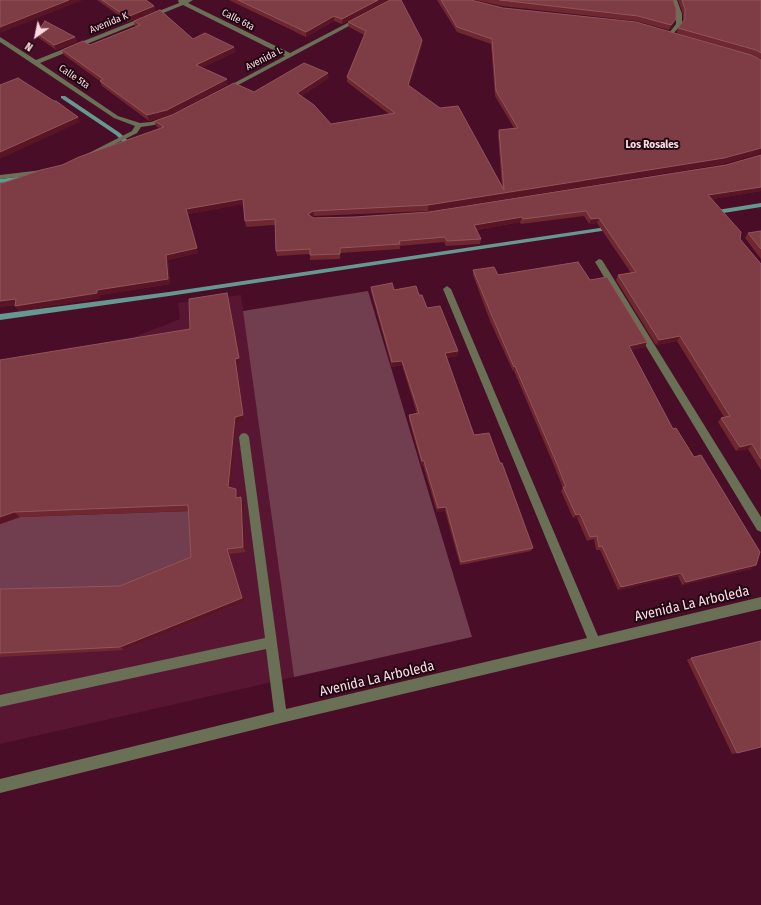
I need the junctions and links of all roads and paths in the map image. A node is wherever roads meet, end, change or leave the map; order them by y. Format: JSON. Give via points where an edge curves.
{"nodes":[{"id":1,"x":190,"y":0,"type":"edge"},
{"id":2,"x":674,"y":0,"type":"edge"},
{"id":3,"x":181,"y":1,"type":"edge"},
{"id":4,"x":366,"y":15,"type":"edge"},
{"id":5,"x":665,"y":32,"type":"edge"},
{"id":6,"x":672,"y":33,"type":"junction"},
{"id":7,"x":680,"y":36,"type":"edge"},
{"id":8,"x":0,"y":39,"type":"edge"},
{"id":9,"x":290,"y":56,"type":"junction"},
{"id":10,"x":35,"y":63,"type":"junction"},
{"id":11,"x":219,"y":93,"type":"edge"},
{"id":12,"x":171,"y":118,"type":"edge"},
{"id":13,"x":139,"y":125,"type":"junction"},
{"id":14,"x":76,"y":161,"type":"edge"},
{"id":15,"x":50,"y":170,"type":"edge"},
{"id":16,"x":0,"y":177,"type":"edge"},
{"id":17,"x":599,"y":262,"type":"dead end"},
{"id":18,"x":447,"y":289,"type":"dead end"},
{"id":19,"x":244,"y":437,"type":"dead end"},
{"id":20,"x":761,"y":527,"type":"edge"},
{"id":21,"x":761,"y":603,"type":"edge"},
{"id":22,"x":272,"y":642,"type":"junction"},
{"id":23,"x":595,"y":642,"type":"junction"},
{"id":24,"x":0,"y":702,"type":"edge"},
{"id":25,"x":281,"y":717,"type":"junction"},
{"id":26,"x":0,"y":786,"type":"edge"}],
"edges":[{"from":1,"to":3,"type":"street","name":"Avenida K"},
{"from":2,"to":6,"type":"street","via":[[679,14],[678,24]]},
{"from":3,"to":9,"type":"street","name":"Calle 6ta"},
{"from":3,"to":10,"type":"street","name":"Avenida K"},
{"from":4,"to":9,"type":"street","name":"Avenida L"},
{"from":5,"to":6,"type":"street"},
{"from":6,"to":7,"type":"street"},
{"from":8,"to":10,"type":"street","name":"Calle 5ta"},
{"from":9,"to":11,"type":"street","name":"Avenida L"},
{"from":10,"to":13,"type":"street","name":"Calle 5ta","via":[[116,117]]},
{"from":12,"to":13,"type":"street"},
{"from":13,"to":14,"type":"street","via":[[136,132]]},
{"from":15,"to":16,"type":"street"},
{"from":17,"to":20,"type":"street"},
{"from":18,"to":23,"type":"street"},
{"from":19,"to":22,"type":"street"},
{"from":21,"to":23,"type":"street","name":"Avenida La Arboleda"},
{"from":22,"to":24,"type":"street"},
{"from":22,"to":25,"type":"street"},
{"from":23,"to":25,"type":"street","name":"Avenida La Arboleda"},
{"from":25,"to":26,"type":"street","name":"Avenida La Arboleda"}]}
